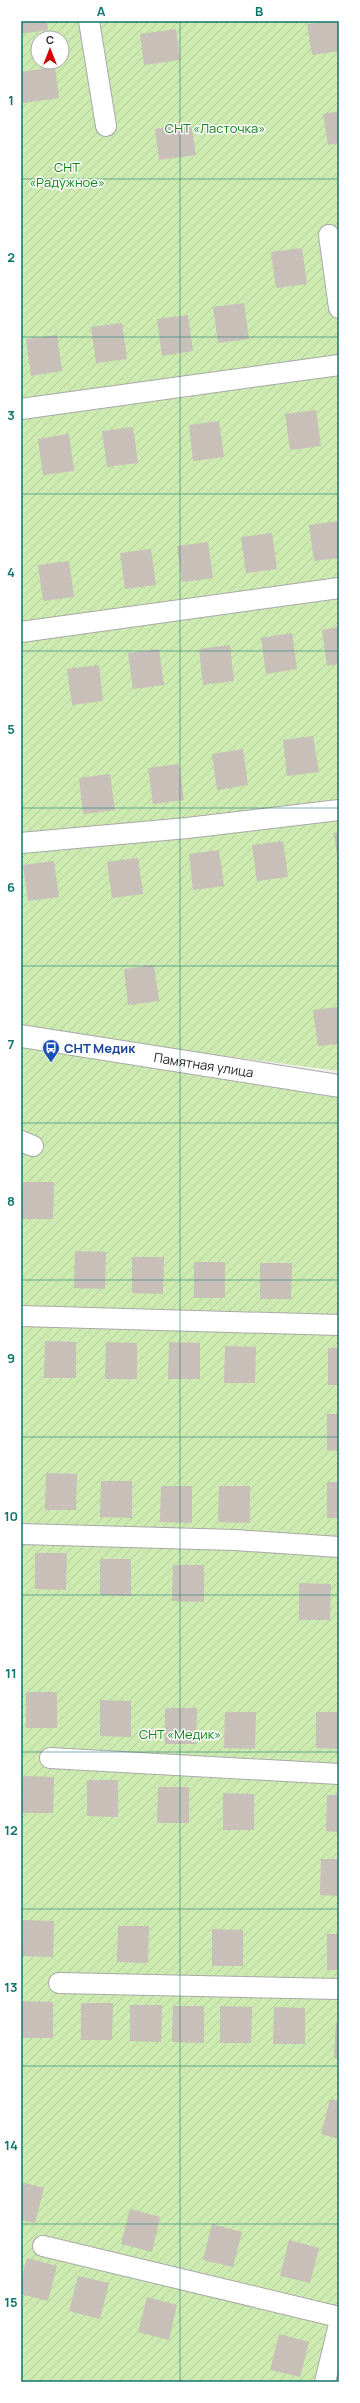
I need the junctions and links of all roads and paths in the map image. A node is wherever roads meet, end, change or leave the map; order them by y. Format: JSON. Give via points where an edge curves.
{"nodes":[{"id":1,"x":89,"y":21,"type":"edge"},
{"id":2,"x":106,"y":126,"type":"dead end"},
{"id":3,"x":329,"y":235,"type":"dead end"},
{"id":4,"x":339,"y":308,"type":"edge"},
{"id":5,"x":339,"y":365,"type":"edge"},
{"id":6,"x":21,"y":409,"type":"edge"},
{"id":7,"x":339,"y":588,"type":"edge"},
{"id":8,"x":21,"y":632,"type":"edge"},
{"id":9,"x":339,"y":810,"type":"edge"},
{"id":10,"x":21,"y":843,"type":"edge"},
{"id":11,"x":21,"y":1036,"type":"edge"},
{"id":12,"x":339,"y":1086,"type":"edge"},
{"id":13,"x":21,"y":1316,"type":"edge"},
{"id":14,"x":339,"y":1325,"type":"edge"},
{"id":15,"x":21,"y":1534,"type":"edge"},
{"id":16,"x":339,"y":1547,"type":"edge"},
{"id":17,"x":50,"y":1758,"type":"dead end"},
{"id":18,"x":339,"y":1774,"type":"edge"},
{"id":19,"x":59,"y":1983,"type":"dead end"},
{"id":20,"x":339,"y":1990,"type":"edge"},
{"id":21,"x":43,"y":2246,"type":"dead end"},
{"id":22,"x":339,"y":2317,"type":"edge"},
{"id":23,"x":339,"y":2324,"type":"edge"},
{"id":24,"x":325,"y":2382,"type":"edge"}],
"edges":[{"from":1,"to":2,"type":"street"},
{"from":3,"to":4,"type":"street"},
{"from":5,"to":6,"type":"street"},
{"from":7,"to":8,"type":"street"},
{"from":9,"to":10,"type":"street","via":[[187,828]]},
{"from":11,"to":12,"type":"street","name":"Памятная улица"},
{"from":13,"to":14,"type":"street"},
{"from":15,"to":16,"type":"street","via":[[235,1540]]},
{"from":17,"to":18,"type":"street"},
{"from":19,"to":20,"type":"street"},
{"from":21,"to":22,"type":"street"},
{"from":23,"to":24,"type":"street"}]}
